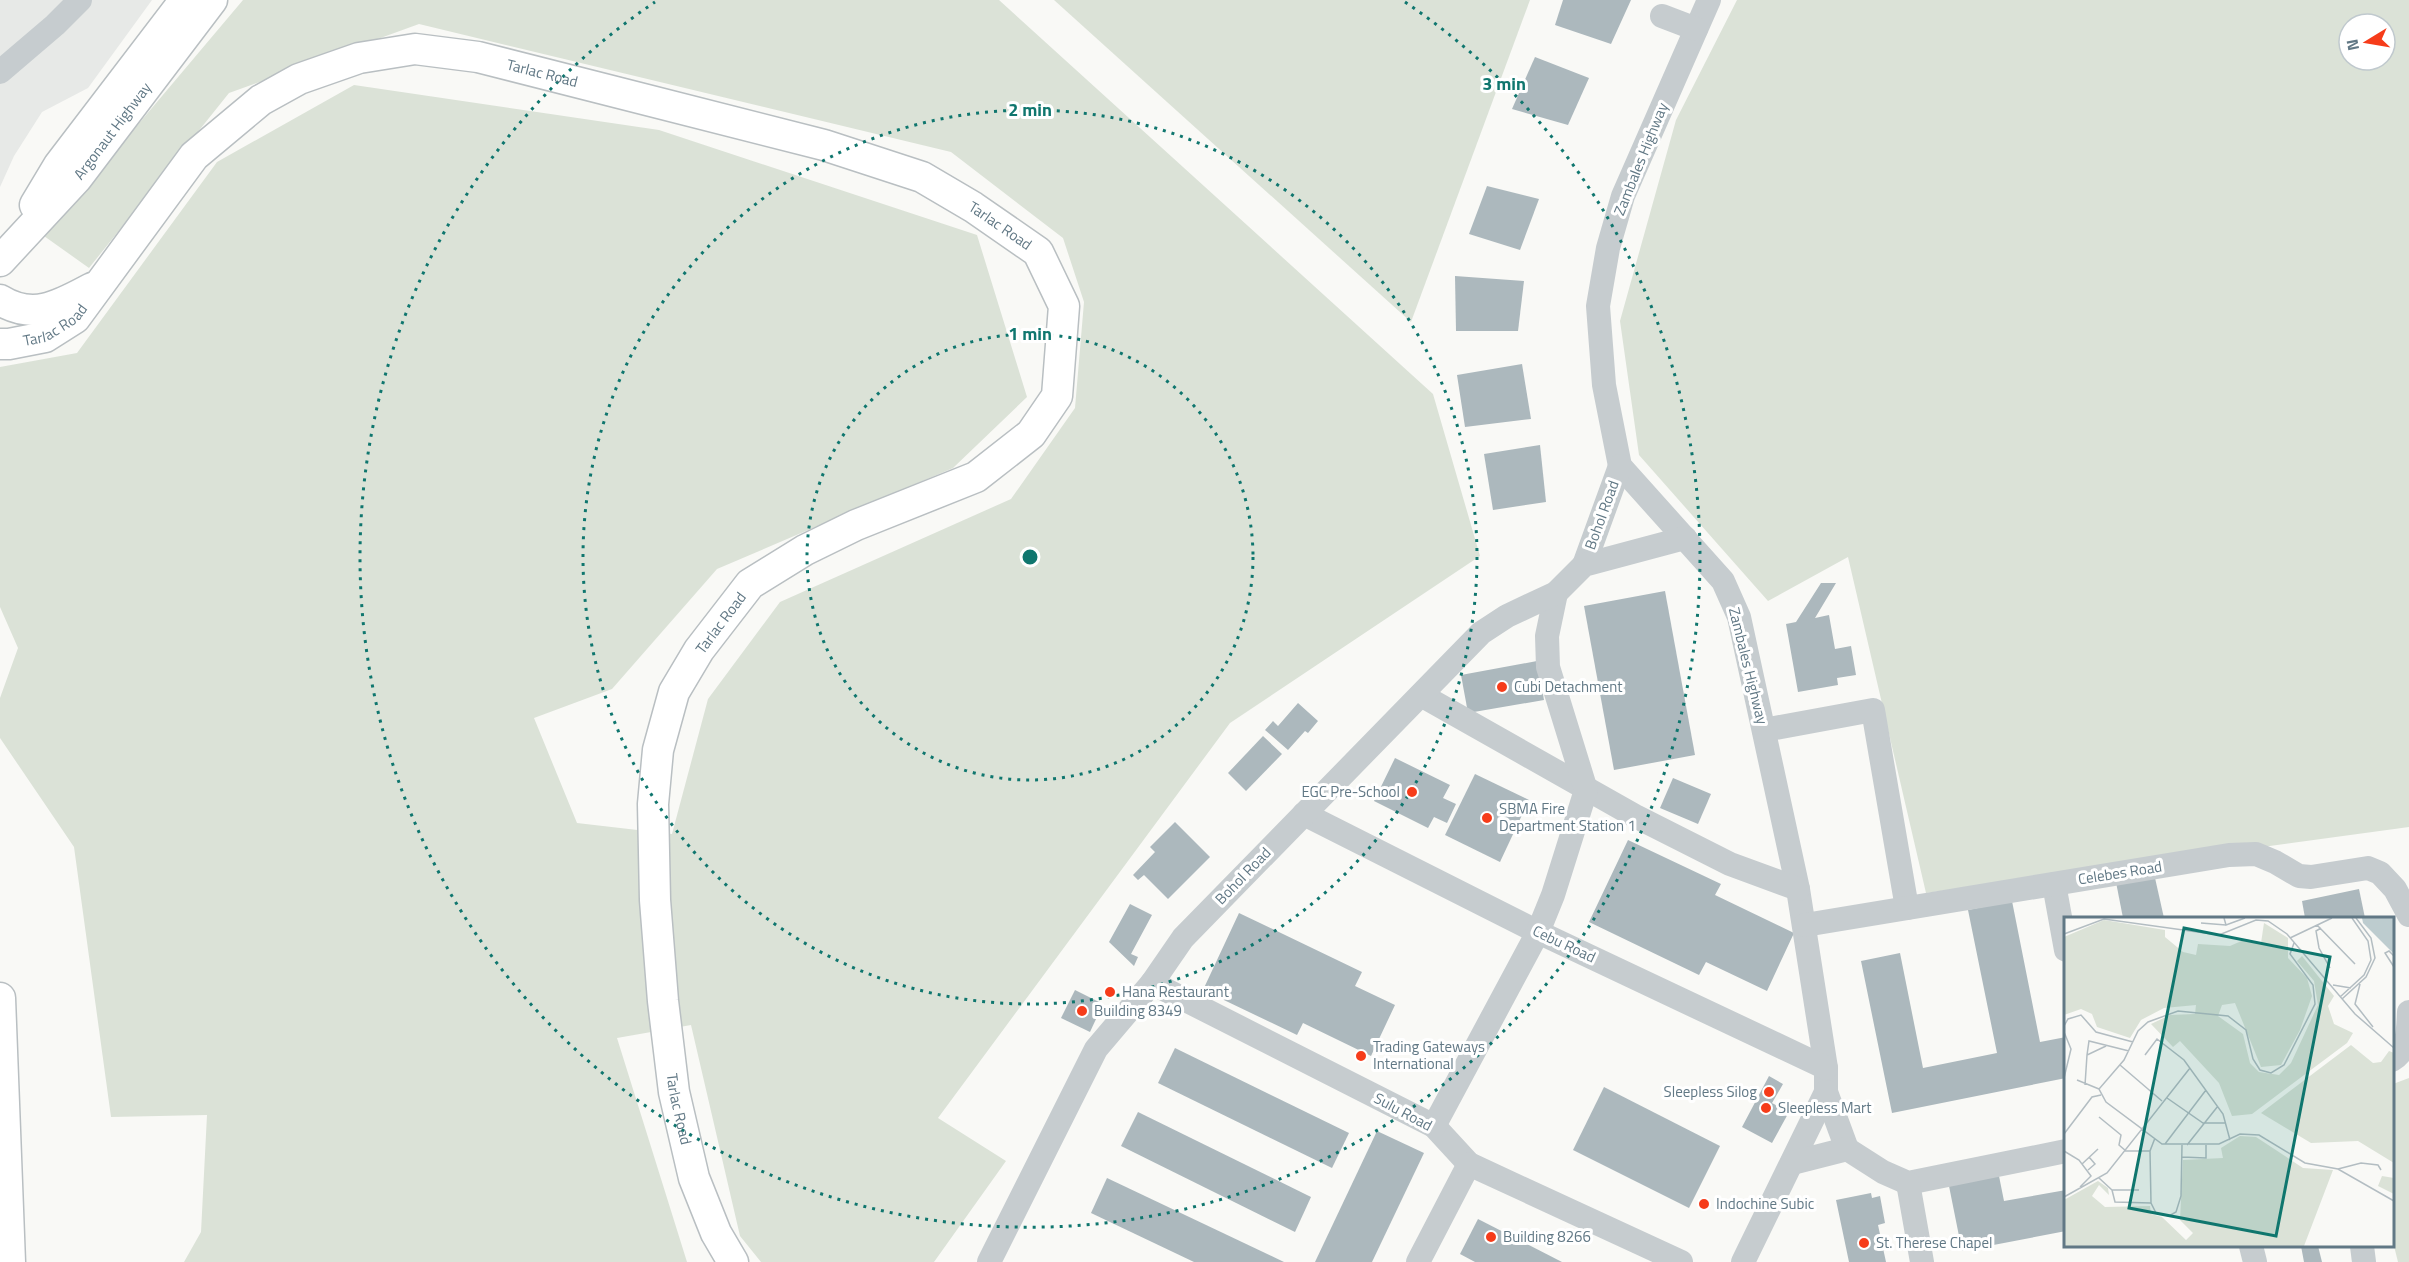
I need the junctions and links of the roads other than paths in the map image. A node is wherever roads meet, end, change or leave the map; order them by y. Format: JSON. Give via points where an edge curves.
{"nodes":[{"id":1,"x":80,"y":0,"type":"edge"},
{"id":2,"x":185,"y":0,"type":"edge"},
{"id":3,"x":212,"y":0,"type":"edge"},
{"id":4,"x":1708,"y":0,"type":"edge"},
{"id":5,"x":1662,"y":16,"type":"dead end"},
{"id":6,"x":1696,"y":29,"type":"junction"},
{"id":7,"x":0,"y":72,"type":"edge"},
{"id":8,"x":3,"y":257,"type":"edge"},
{"id":9,"x":97,"y":285,"type":"junction"},
{"id":10,"x":0,"y":300,"type":"edge"},
{"id":11,"x":0,"y":344,"type":"edge"},
{"id":12,"x":1620,"y":466,"type":"junction"},
{"id":13,"x":1685,"y":538,"type":"junction"},
{"id":14,"x":1584,"y":565,"type":"junction"},
{"id":15,"x":1556,"y":593,"type":"junction"},
{"id":16,"x":1421,"y":694,"type":"junction"},
{"id":17,"x":1764,"y":730,"type":"junction"},
{"id":18,"x":1586,"y":790,"type":"junction"},
{"id":19,"x":1304,"y":814,"type":"junction"},
{"id":20,"x":2054,"y":884,"type":"junction"},
{"id":21,"x":1798,"y":889,"type":"junction"},
{"id":22,"x":1907,"y":908,"type":"junction"},
{"id":23,"x":2409,"y":915,"type":"edge"},
{"id":24,"x":1805,"y":925,"type":"junction"},
{"id":25,"x":1538,"y":932,"type":"junction"},
{"id":26,"x":2064,"y":939,"type":"edge"},
{"id":27,"x":1152,"y":983,"type":"junction"},
{"id":28,"x":0,"y":998,"type":"edge"},
{"id":29,"x":2409,"y":1011,"type":"edge"},
{"id":30,"x":2394,"y":1058,"type":"edge"},
{"id":31,"x":1827,"y":1068,"type":"junction"},
{"id":32,"x":1826,"y":1092,"type":"junction"},
{"id":33,"x":1434,"y":1126,"type":"junction"},
{"id":34,"x":1847,"y":1149,"type":"junction"},
{"id":35,"x":2064,"y":1151,"type":"edge"},
{"id":36,"x":1792,"y":1162,"type":"junction"},
{"id":37,"x":1469,"y":1164,"type":"junction"},
{"id":38,"x":1908,"y":1184,"type":"junction"},
{"id":39,"x":2251,"y":1247,"type":"edge"},
{"id":40,"x":2362,"y":1247,"type":"edge"},
{"id":41,"x":10,"y":1262,"type":"edge"},
{"id":42,"x":734,"y":1262,"type":"edge"},
{"id":43,"x":989,"y":1262,"type":"edge"},
{"id":44,"x":1418,"y":1262,"type":"edge"},
{"id":45,"x":1681,"y":1262,"type":"edge"},
{"id":46,"x":1743,"y":1262,"type":"edge"},
{"id":47,"x":1922,"y":1262,"type":"edge"},
{"id":48,"x":2255,"y":1262,"type":"edge"},
{"id":49,"x":2364,"y":1262,"type":"edge"}],
"edges":[{"from":1,"to":7,"type":"street"},
{"from":2,"to":8,"type":"main road","name":"Argonaut Highway","via":[[59,165]]},
{"from":3,"to":8,"type":"main road","name":"Argonaut Highway","via":[[77,178]]},
{"from":4,"to":6,"type":"street","name":"Zambales Highway"},
{"from":5,"to":6,"type":"street"},
{"from":6,"to":12,"type":"street","name":"Zambales Highway","via":[[1623,196],[1598,306],[1604,385]]},
{"from":9,"to":10,"type":"main road","name":"Tarlac Road","via":[[67,302],[40,311],[16,309]]},
{"from":9,"to":11,"type":"main road","name":"Tarlac Road","via":[[75,318],[45,337]]},
{"from":9,"to":42,"type":"main road","name":"Tarlac Road","via":[[194,156],[261,100],[299,79],[358,58],[415,49],[478,57],[824,145],[922,177],[1038,252],[1064,306],[1057,396],[1031,434],[976,477],[856,525],[750,584],[699,650],[674,692],[658,750],[653,804],[663,1001],[674,1092],[694,1178],[716,1233]]},
{"from":12,"to":13,"type":"street","name":"Zambales Highway"},
{"from":12,"to":14,"type":"street","name":"Bohol Road"},
{"from":13,"to":14,"type":"street","name":"Bohol Road"},
{"from":13,"to":17,"type":"street","name":"Zambales Highway","via":[[1723,582],[1738,617]]},
{"from":14,"to":15,"type":"street","name":"Bohol Road"},
{"from":15,"to":16,"type":"street","name":"Bohol Road","via":[[1481,633]]},
{"from":15,"to":18,"type":"street","via":[[1547,636],[1548,667]]},
{"from":16,"to":18,"type":"street"},
{"from":16,"to":19,"type":"street","name":"Bohol Road"},
{"from":17,"to":21,"type":"street","name":"Zambales Highway"},
{"from":17,"to":22,"type":"street","via":[[1873,710]]},
{"from":18,"to":21,"type":"street","via":[[1730,864]]},
{"from":18,"to":25,"type":"street"},
{"from":19,"to":25,"type":"street","name":"Cebu Road"},
{"from":19,"to":27,"type":"street","name":"Bohol Road","via":[[1183,938]]},
{"from":20,"to":22,"type":"street","name":"Celebes Road"},
{"from":20,"to":23,"type":"street","name":"Celebes Road","via":[[2256,854],[2299,876],[2368,868],[2380,873],[2395,889]]},
{"from":20,"to":26,"type":"street"},
{"from":21,"to":24,"type":"street","name":"Zambales Highway"},
{"from":22,"to":24,"type":"street","name":"Celebes Road"},
{"from":24,"to":31,"type":"street","name":"Zambales Highway"},
{"from":25,"to":31,"type":"street","name":"Cebu Road"},
{"from":25,"to":33,"type":"street"},
{"from":27,"to":33,"type":"street","name":"Sulu Road"},
{"from":27,"to":43,"type":"street","name":"Bohol Road","via":[[1096,1049]]},
{"from":28,"to":41,"type":"main road"},
{"from":29,"to":30,"type":"street","via":[[2407,1037]]},
{"from":31,"to":32,"type":"street","name":"Zambales Highway"},
{"from":32,"to":34,"type":"street"},
{"from":32,"to":36,"type":"street","name":"Zambales Highway"},
{"from":33,"to":37,"type":"street","name":"Sulu Road"},
{"from":34,"to":36,"type":"street"},
{"from":34,"to":38,"type":"street"},
{"from":35,"to":38,"type":"street"},
{"from":36,"to":46,"type":"street","name":"Zambales Highway"},
{"from":37,"to":44,"type":"street"},
{"from":37,"to":45,"type":"street","name":"Sulu Road"},
{"from":38,"to":47,"type":"street"},
{"from":39,"to":48,"type":"street"},
{"from":40,"to":49,"type":"street"}]}
